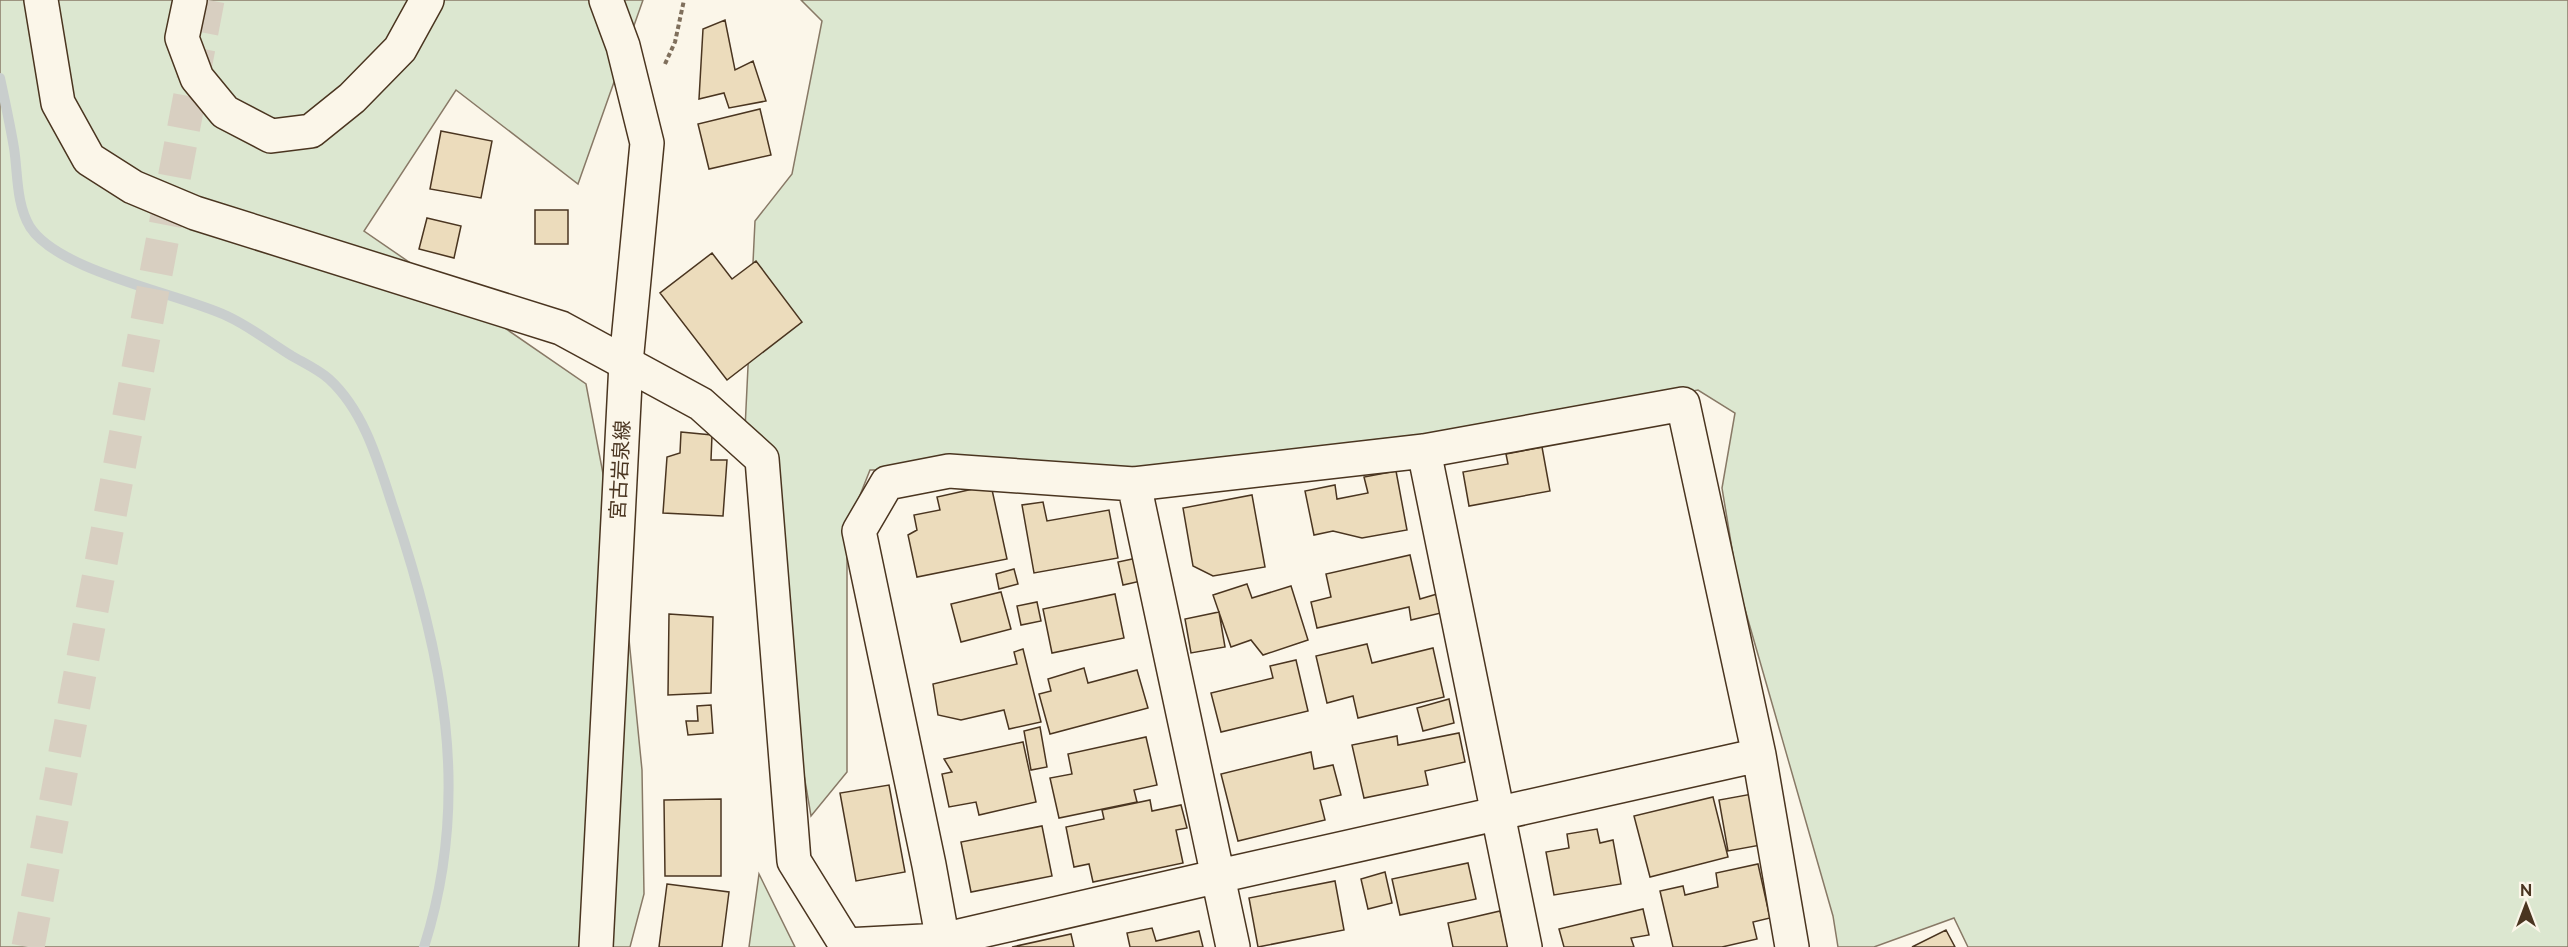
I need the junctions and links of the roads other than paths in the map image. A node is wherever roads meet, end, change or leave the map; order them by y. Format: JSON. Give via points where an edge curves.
{"nodes":[{"id":1,"x":41,"y":0,"type":"edge"},
{"id":2,"x":190,"y":0,"type":"edge"},
{"id":3,"x":427,"y":0,"type":"edge"},
{"id":4,"x":606,"y":0,"type":"edge"},
{"id":5,"x":626,"y":363,"type":"junction"},
{"id":6,"x":1424,"y":451,"type":"junction"},
{"id":7,"x":1134,"y":484,"type":"junction"},
{"id":8,"x":1759,"y":755,"type":"junction"},
{"id":9,"x":1497,"y":813,"type":"junction"},
{"id":10,"x":1219,"y":876,"type":"junction"},
{"id":11,"x":943,"y":944,"type":"edge"},
{"id":12,"x":596,"y":947,"type":"edge"},
{"id":13,"x":1233,"y":947,"type":"edge"},
{"id":14,"x":1525,"y":947,"type":"edge"},
{"id":15,"x":1792,"y":947,"type":"edge"}],
"edges":[{"from":1,"to":5,"type":"street","via":[[58,103],[89,159],[133,187],[195,213],[561,328]]},
{"from":2,"to":3,"type":"street","via":[[182,39],[197,78],[225,112],[271,136],[311,131],[352,98],[400,49]]},
{"from":4,"to":5,"type":"street","name":"宮古岩泉線","via":[[623,46],[647,143]]},
{"from":5,"to":11,"type":"street","via":[[701,404],[762,459],[794,861],[846,945]]},
{"from":5,"to":12,"type":"street","name":"宮古岩泉線"},
{"from":6,"to":7,"type":"street"},
{"from":6,"to":8,"type":"street","via":[[1683,404]]},
{"from":6,"to":9,"type":"street"},
{"from":7,"to":10,"type":"street"},
{"from":7,"to":11,"type":"street","via":[[949,471],[887,483],[859,531]]},
{"from":8,"to":9,"type":"street"},
{"from":8,"to":15,"type":"street"},
{"from":9,"to":10,"type":"street"},
{"from":9,"to":14,"type":"street"},
{"from":10,"to":11,"type":"street"},
{"from":10,"to":13,"type":"street"}]}
